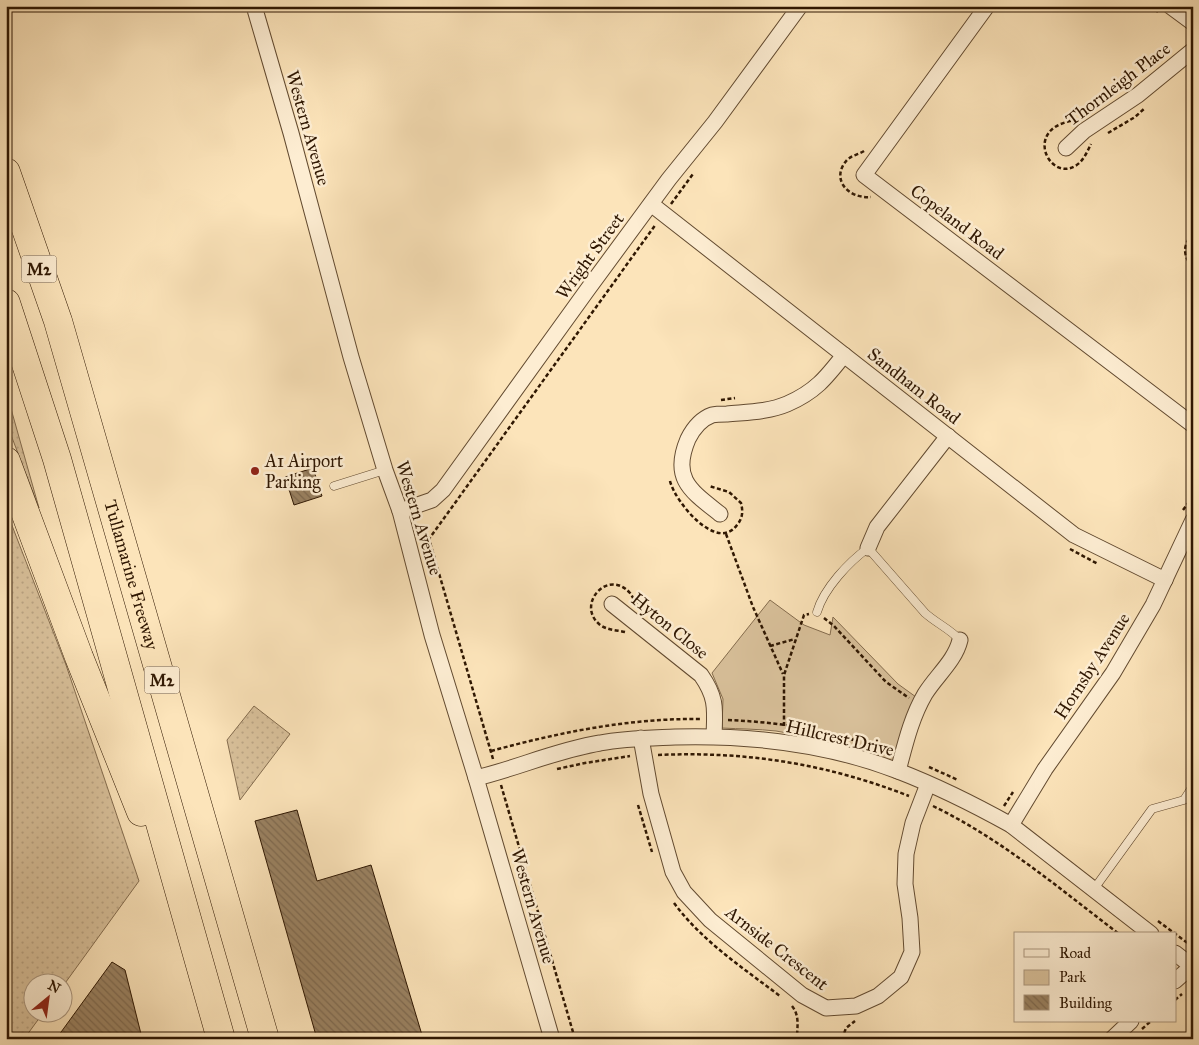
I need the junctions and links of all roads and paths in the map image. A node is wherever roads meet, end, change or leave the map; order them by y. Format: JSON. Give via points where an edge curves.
{"nodes":[{"id":1,"x":254,"y":6,"type":"edge"},
{"id":2,"x":800,"y":6,"type":"edge"},
{"id":3,"x":987,"y":6,"type":"edge"},
{"id":4,"x":1176,"y":8,"type":"edge"},
{"id":5,"x":1193,"y":23,"type":"edge"},
{"id":6,"x":1193,"y":50,"type":"edge"},
{"id":7,"x":870,"y":145,"type":"dead end"},
{"id":8,"x":1066,"y":148,"type":"dead end"},
{"id":9,"x":697,"y":167,"type":"dead end"},
{"id":10,"x":6,"y":172,"type":"edge"},
{"id":11,"x":877,"y":200,"type":"dead end"},
{"id":12,"x":651,"y":204,"type":"junction"},
{"id":13,"x":664,"y":214,"type":"junction"},
{"id":14,"x":1193,"y":234,"type":"edge"},
{"id":15,"x":1193,"y":267,"type":"edge"},
{"id":16,"x":6,"y":303,"type":"edge"},
{"id":17,"x":844,"y":355,"type":"junction"},
{"id":18,"x":741,"y":398,"type":"dead end"},
{"id":19,"x":719,"y":400,"type":"dead end"},
{"id":20,"x":1193,"y":425,"type":"edge"},
{"id":21,"x":948,"y":436,"type":"junction"},
{"id":22,"x":6,"y":461,"type":"edge"},
{"id":23,"x":385,"y":470,"type":"junction"},
{"id":24,"x":669,"y":477,"type":"dead end"},
{"id":25,"x":703,"y":482,"type":"dead end"},
{"id":26,"x":334,"y":486,"type":"dead end"},
{"id":27,"x":1193,"y":496,"type":"edge"},
{"id":28,"x":400,"y":512,"type":"junction"},
{"id":29,"x":720,"y":514,"type":"dead end"},
{"id":30,"x":1187,"y":516,"type":"edge"},
{"id":31,"x":726,"y":534,"type":"junction"},
{"id":32,"x":868,"y":548,"type":"junction"},
{"id":33,"x":1165,"y":580,"type":"junction"},
{"id":34,"x":612,"y":604,"type":"dead end"},
{"id":35,"x":817,"y":612,"type":"junction"},
{"id":36,"x":796,"y":638,"type":"junction"},
{"id":37,"x":960,"y":640,"type":"joint"},
{"id":38,"x":770,"y":646,"type":"junction"},
{"id":39,"x":784,"y":675,"type":"junction"},
{"id":40,"x":919,"y":705,"type":"junction"},
{"id":41,"x":784,"y":726,"type":"dead end"},
{"id":42,"x":714,"y":736,"type":"junction"},
{"id":43,"x":641,"y":738,"type":"junction"},
{"id":44,"x":651,"y":755,"type":"junction"},
{"id":45,"x":658,"y":762,"type":"dead end"},
{"id":46,"x":550,"y":771,"type":"dead end"},
{"id":47,"x":898,"y":771,"type":"junction"},
{"id":48,"x":496,"y":773,"type":"junction"},
{"id":49,"x":476,"y":778,"type":"junction"},
{"id":50,"x":928,"y":784,"type":"junction"},
{"id":51,"x":1193,"y":786,"type":"edge"},
{"id":52,"x":1015,"y":790,"type":"dead end"},
{"id":53,"x":914,"y":798,"type":"junction"},
{"id":54,"x":905,"y":803,"type":"dead end"},
{"id":55,"x":1004,"y":806,"type":"dead end"},
{"id":56,"x":1011,"y":825,"type":"junction"},
{"id":57,"x":1094,"y":889,"type":"junction"},
{"id":58,"x":1116,"y":932,"type":"edge"},
{"id":59,"x":1148,"y":932,"type":"edge"},
{"id":60,"x":1176,"y":935,"type":"edge"},
{"id":61,"x":192,"y":938,"type":"junction"},
{"id":62,"x":1193,"y":947,"type":"edge"},
{"id":63,"x":1176,"y":954,"type":"edge"},
{"id":64,"x":1192,"y":967,"type":"edge"},
{"id":65,"x":1176,"y":980,"type":"edge"},
{"id":66,"x":1130,"y":1022,"type":"edge"},
{"id":67,"x":221,"y":1039,"type":"edge"},
{"id":68,"x":265,"y":1039,"type":"edge"},
{"id":69,"x":552,"y":1039,"type":"edge"},
{"id":70,"x":575,"y":1039,"type":"edge"},
{"id":71,"x":1112,"y":1039,"type":"edge"}],
"edges":[{"from":1,"to":23,"type":"street","name":"Western Avenue"},
{"from":2,"to":12,"type":"street","name":"Wright Street"},
{"from":3,"to":20,"type":"street","name":"Copeland Road","via":[[864,175]]},
{"from":4,"to":5,"type":"street"},
{"from":6,"to":8,"type":"street","name":"Thornleigh Place"},
{"from":7,"to":11,"type":"path","via":[[865,151],[852,155],[840,174],[851,194]]},
{"from":9,"to":13,"type":"path"},
{"from":10,"to":68,"type":"highway","name":"Tullamarine Freeway","number":"M2","via":[[60,330]]},
{"from":12,"to":13,"type":"street","name":"Sandham Road"},
{"from":12,"to":28,"type":"street","name":"Wright Street","via":[[443,490],[432,500]]},
{"from":13,"to":17,"type":"street","name":"Sandham Road"},
{"from":13,"to":48,"type":"path","via":[[429,539]]},
{"from":14,"to":15,"type":"path","via":[[1184,249]]},
{"from":16,"to":61,"type":"highway","number":"M2","via":[[60,468]]},
{"from":17,"to":21,"type":"street","name":"Sandham Road"},
{"from":17,"to":29,"type":"street","via":[[824,381],[804,396],[771,410],[712,415],[692,432],[683,452],[682,474],[694,493]]},
{"from":18,"to":19,"type":"path"},
{"from":21,"to":32,"type":"street","via":[[877,527]]},
{"from":21,"to":33,"type":"street","name":"Sandham Road","via":[[1074,535]]},
{"from":22,"to":61,"type":"highway","via":[[79,657]]},
{"from":23,"to":26,"type":"lane"},
{"from":23,"to":28,"type":"street","name":"Western Avenue"},
{"from":24,"to":31,"type":"path","via":[[678,499],[692,515],[706,529]]},
{"from":25,"to":31,"type":"path","via":[[729,492],[741,503],[742,517]]},
{"from":27,"to":30,"type":"path"},
{"from":28,"to":49,"type":"street","name":"Western Avenue","via":[[432,635]]},
{"from":30,"to":33,"type":"street","name":"Hornsby Avenue"},
{"from":31,"to":38,"type":"path"},
{"from":32,"to":35,"type":"lane","via":[[854,558],[821,599]]},
{"from":32,"to":37,"type":"lane","via":[[925,613]]},
{"from":33,"to":56,"type":"street","name":"Hornsby Avenue","via":[[1113,673]]},
{"from":34,"to":42,"type":"street","name":"Hyton Close","via":[[701,675],[715,704]]},
{"from":35,"to":36,"type":"path","via":[[804,616]]},
{"from":35,"to":40,"type":"path","via":[[886,682]]},
{"from":36,"to":38,"type":"path"},
{"from":36,"to":39,"type":"path"},
{"from":37,"to":40,"type":"street","via":[[958,650]]},
{"from":38,"to":39,"type":"path"},
{"from":39,"to":41,"type":"path"},
{"from":40,"to":47,"type":"street"},
{"from":42,"to":43,"type":"street","name":"Hillcrest Drive"},
{"from":42,"to":47,"type":"street","name":"Hillcrest Drive","via":[[811,747]]},
{"from":43,"to":44,"type":"street","name":"Arnside Crescent"},
{"from":43,"to":48,"type":"street","name":"Hillcrest Drive","via":[[564,750]]},
{"from":44,"to":45,"type":"path"},
{"from":44,"to":46,"type":"path"},
{"from":44,"to":53,"type":"path","via":[[721,754],[782,761],[852,776]]},
{"from":44,"to":53,"type":"street","name":"Arnside Crescent","via":[[651,794],[673,872],[684,892],[710,920],[802,995],[826,1008],[856,1006],[878,996],[901,976],[912,952],[905,884]]},
{"from":47,"to":50,"type":"street","name":"Hillcrest Drive"},
{"from":48,"to":49,"type":"street","name":"Hillcrest Drive"},
{"from":48,"to":70,"type":"path"},
{"from":49,"to":69,"type":"street","name":"Western Avenue"},
{"from":50,"to":53,"type":"street","name":"Arnside Crescent"},
{"from":50,"to":56,"type":"street","name":"Hillcrest Drive"},
{"from":51,"to":57,"type":"lane","via":[[1184,800],[1152,809]]},
{"from":52,"to":55,"type":"path"},
{"from":53,"to":54,"type":"path"},
{"from":53,"to":58,"type":"path","via":[[950,814],[1000,844]]},
{"from":56,"to":57,"type":"street","name":"Hillcrest Drive"},
{"from":57,"to":59,"type":"street","name":"Hillcrest Drive"},
{"from":60,"to":62,"type":"path"},
{"from":61,"to":67,"type":"highway","number":"M2"},
{"from":63,"to":64,"type":"street"},
{"from":64,"to":65,"type":"street"},
{"from":66,"to":71,"type":"street"}]}
